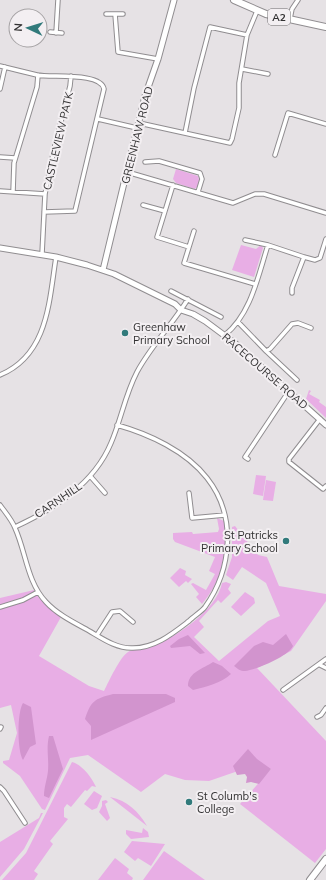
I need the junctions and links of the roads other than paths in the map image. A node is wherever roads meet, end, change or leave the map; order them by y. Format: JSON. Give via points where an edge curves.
{"nodes":[{"id":1,"x":58,"y":0,"type":"edge"},
{"id":2,"x":174,"y":0,"type":"edge"},
{"id":3,"x":234,"y":0,"type":"edge"},
{"id":4,"x":298,"y":0,"type":"edge"},
{"id":5,"x":257,"y":11,"type":"junction"},
{"id":6,"x":106,"y":14,"type":"dead end"},
{"id":7,"x":115,"y":14,"type":"junction"},
{"id":8,"x":123,"y":14,"type":"dead end"},
{"id":9,"x":290,"y":19,"type":"junction"},
{"id":10,"x":326,"y":26,"type":"edge"},
{"id":11,"x":50,"y":32,"type":"dead end"},
{"id":12,"x":56,"y":33,"type":"junction"},
{"id":13,"x":62,"y":33,"type":"dead end"},
{"id":14,"x":247,"y":35,"type":"junction"},
{"id":15,"x":158,"y":59,"type":"junction"},
{"id":16,"x":0,"y":66,"type":"edge"},
{"id":17,"x":5,"y":67,"type":"junction"},
{"id":18,"x":242,"y":69,"type":"junction"},
{"id":19,"x":268,"y":74,"type":"dead end"},
{"id":20,"x":38,"y":75,"type":"junction"},
{"id":21,"x":71,"y":76,"type":"junction"},
{"id":22,"x":0,"y":89,"type":"edge"},
{"id":23,"x":98,"y":119,"type":"junction"},
{"id":24,"x":326,"y":124,"type":"edge"},
{"id":25,"x":138,"y":125,"type":"junction"},
{"id":26,"x":186,"y":133,"type":"junction"},
{"id":27,"x":275,"y":155,"type":"dead end"},
{"id":28,"x":0,"y":157,"type":"edge"},
{"id":29,"x":15,"y":158,"type":"junction"},
{"id":30,"x":145,"y":162,"type":"dead end"},
{"id":31,"x":127,"y":172,"type":"junction"},
{"id":32,"x":173,"y":185,"type":"junction"},
{"id":33,"x":0,"y":191,"type":"edge"},
{"id":34,"x":13,"y":192,"type":"junction"},
{"id":35,"x":198,"y":192,"type":"junction"},
{"id":36,"x":45,"y":194,"type":"junction"},
{"id":37,"x":143,"y":205,"type":"dead end"},
{"id":38,"x":165,"y":211,"type":"junction"},
{"id":39,"x":44,"y":212,"type":"junction"},
{"id":40,"x":326,"y":213,"type":"edge"},
{"id":41,"x":194,"y":231,"type":"dead end"},
{"id":42,"x":326,"y":239,"type":"edge"},
{"id":43,"x":245,"y":240,"type":"dead end"},
{"id":44,"x":268,"y":245,"type":"junction"},
{"id":45,"x":189,"y":247,"type":"junction"},
{"id":46,"x":0,"y":248,"type":"edge"},
{"id":47,"x":42,"y":254,"type":"junction"},
{"id":48,"x":56,"y":257,"type":"junction"},
{"id":49,"x":304,"y":257,"type":"junction"},
{"id":50,"x":103,"y":270,"type":"junction"},
{"id":51,"x":255,"y":284,"type":"junction"},
{"id":52,"x":171,"y":291,"type":"dead end"},
{"id":53,"x":292,"y":293,"type":"dead end"},
{"id":54,"x":188,"y":299,"type":"junction"},
{"id":55,"x":181,"y":310,"type":"junction"},
{"id":56,"x":221,"y":317,"type":"dead end"},
{"id":57,"x":238,"y":322,"type":"junction"},
{"id":58,"x":311,"y":328,"type":"dead end"},
{"id":59,"x":225,"y":335,"type":"junction"},
{"id":60,"x":266,"y":351,"type":"junction"},
{"id":61,"x":0,"y":375,"type":"edge"},
{"id":62,"x":297,"y":380,"type":"dead end"},
{"id":63,"x":289,"y":391,"type":"junction"},
{"id":64,"x":320,"y":419,"type":"junction"},
{"id":65,"x":117,"y":425,"type":"junction"},
{"id":66,"x":326,"y":425,"type":"edge"},
{"id":67,"x":248,"y":459,"type":"dead end"},
{"id":68,"x":90,"y":477,"type":"junction"},
{"id":69,"x":326,"y":486,"type":"edge"},
{"id":70,"x":105,"y":493,"type":"dead end"},
{"id":71,"x":190,"y":493,"type":"dead end"},
{"id":72,"x":0,"y":505,"type":"edge"},
{"id":73,"x":225,"y":515,"type":"junction"},
{"id":74,"x":15,"y":527,"type":"junction"},
{"id":75,"x":38,"y":592,"type":"junction"},
{"id":76,"x":0,"y":607,"type":"edge"},
{"id":77,"x":133,"y":622,"type":"dead end"},
{"id":78,"x":97,"y":635,"type":"junction"},
{"id":79,"x":326,"y":659,"type":"edge"},
{"id":80,"x":320,"y":664,"type":"junction"},
{"id":81,"x":326,"y":668,"type":"edge"},
{"id":82,"x":283,"y":690,"type":"dead end"},
{"id":83,"x":326,"y":708,"type":"edge"},
{"id":84,"x":317,"y":717,"type":"dead end"},
{"id":85,"x":0,"y":787,"type":"edge"},
{"id":86,"x":25,"y":823,"type":"dead end"},
{"id":87,"x":326,"y":859,"type":"edge"},
{"id":88,"x":310,"y":880,"type":"edge"}],
"edges":[{"from":1,"to":12,"type":"street"},
{"from":2,"to":15,"type":"main road","name":"GREENHAW ROAD"},
{"from":3,"to":5,"type":"highway","number":"A2"},
{"from":4,"to":9,"type":"street","via":[[292,9]]},
{"from":5,"to":9,"type":"highway","number":"A2"},
{"from":5,"to":14,"type":"street"},
{"from":6,"to":7,"type":"street"},
{"from":7,"to":8,"type":"street"},
{"from":7,"to":15,"type":"street","via":[[118,52]]},
{"from":9,"to":10,"type":"highway","number":"A2"},
{"from":11,"to":12,"type":"street"},
{"from":12,"to":13,"type":"street"},
{"from":14,"to":18,"type":"street"},
{"from":14,"to":26,"type":"street","via":[[210,27],[194,88]]},
{"from":15,"to":25,"type":"main road","name":"GREENHAW ROAD"},
{"from":16,"to":17,"type":"street"},
{"from":17,"to":20,"type":"street"},
{"from":17,"to":22,"type":"street"},
{"from":18,"to":19,"type":"street"},
{"from":18,"to":26,"type":"street","via":[[237,120],[230,142]]},
{"from":20,"to":21,"type":"street"},
{"from":20,"to":29,"type":"street","via":[[36,93]]},
{"from":21,"to":23,"type":"street","via":[[101,82],[104,85]]},
{"from":21,"to":36,"type":"street","name":"CASTLEVIEW PATK"},
{"from":23,"to":25,"type":"street"},
{"from":23,"to":39,"type":"street","via":[[75,211]]},
{"from":24,"to":27,"type":"street","via":[[288,113]]},
{"from":25,"to":26,"type":"street"},
{"from":25,"to":31,"type":"main road","name":"GREENHAW ROAD"},
{"from":28,"to":29,"type":"street"},
{"from":29,"to":34,"type":"street"},
{"from":30,"to":35,"type":"street","via":[[159,161],[200,173],[202,180]]},
{"from":31,"to":32,"type":"street"},
{"from":31,"to":50,"type":"main road","name":"GREENHAW ROAD"},
{"from":32,"to":35,"type":"street"},
{"from":32,"to":38,"type":"street"},
{"from":33,"to":34,"type":"street"},
{"from":34,"to":36,"type":"street"},
{"from":35,"to":40,"type":"street","via":[[232,203],[255,194],[264,194]]},
{"from":36,"to":39,"type":"street","name":"CASTLEVIEW PATK"},
{"from":37,"to":38,"type":"street"},
{"from":38,"to":45,"type":"street","via":[[157,237]]},
{"from":39,"to":47,"type":"street","name":"CASTLEVIEW PATK"},
{"from":41,"to":45,"type":"street"},
{"from":42,"to":49,"type":"street","via":[[320,258],[315,260]]},
{"from":43,"to":44,"type":"street"},
{"from":44,"to":49,"type":"street"},
{"from":44,"to":51,"type":"street"},
{"from":45,"to":51,"type":"street","via":[[184,263]]},
{"from":46,"to":47,"type":"main road","name":"RACECOURSE ROAD"},
{"from":47,"to":48,"type":"main road","name":"RACECOURSE ROAD"},
{"from":48,"to":50,"type":"main road","name":"RACECOURSE ROAD"},
{"from":48,"to":61,"type":"street","via":[[45,324],[40,338],[22,362]]},
{"from":49,"to":53,"type":"street"},
{"from":50,"to":55,"type":"main road","name":"RACECOURSE ROAD","via":[[140,286]]},
{"from":51,"to":57,"type":"street"},
{"from":52,"to":54,"type":"street"},
{"from":54,"to":55,"type":"street","name":"CARNHILL"},
{"from":54,"to":56,"type":"street"},
{"from":55,"to":59,"type":"main road","name":"RACECOURSE ROAD","via":[[193,314]]},
{"from":55,"to":65,"type":"street","name":"CARNHILL","via":[[147,354],[130,387]]},
{"from":57,"to":59,"type":"street"},
{"from":57,"to":60,"type":"street"},
{"from":58,"to":60,"type":"street","via":[[292,324],[270,350]]},
{"from":59,"to":63,"type":"main road","name":"RACECOURSE ROAD"},
{"from":60,"to":62,"type":"street"},
{"from":63,"to":64,"type":"main road","name":"RACECOURSE ROAD"},
{"from":63,"to":67,"type":"street","via":[[245,457]]},
{"from":64,"to":66,"type":"main road","name":"RACECOURSE ROAD"},
{"from":64,"to":69,"type":"street","via":[[289,462],[323,489]]},
{"from":65,"to":68,"type":"street","name":"CARNHILL","via":[[103,460]]},
{"from":65,"to":73,"type":"street","via":[[160,441],[196,467],[207,477],[217,493]]},
{"from":68,"to":70,"type":"street"},
{"from":68,"to":74,"type":"street","name":"CARNHILL","via":[[73,493]]},
{"from":71,"to":73,"type":"street","via":[[192,518]]},
{"from":72,"to":74,"type":"street"},
{"from":73,"to":78,"type":"street","via":[[228,537],[226,560],[222,577],[204,608],[168,637],[150,646],[127,648]]},
{"from":74,"to":75,"type":"street"},
{"from":75,"to":76,"type":"street"},
{"from":75,"to":78,"type":"street","via":[[46,603],[59,613]]},
{"from":77,"to":78,"type":"street","via":[[120,611],[112,612]]},
{"from":79,"to":80,"type":"street"},
{"from":80,"to":81,"type":"street"},
{"from":80,"to":82,"type":"street"},
{"from":83,"to":84,"type":"street"},
{"from":85,"to":86,"type":"street"},
{"from":87,"to":88,"type":"highway"}]}
